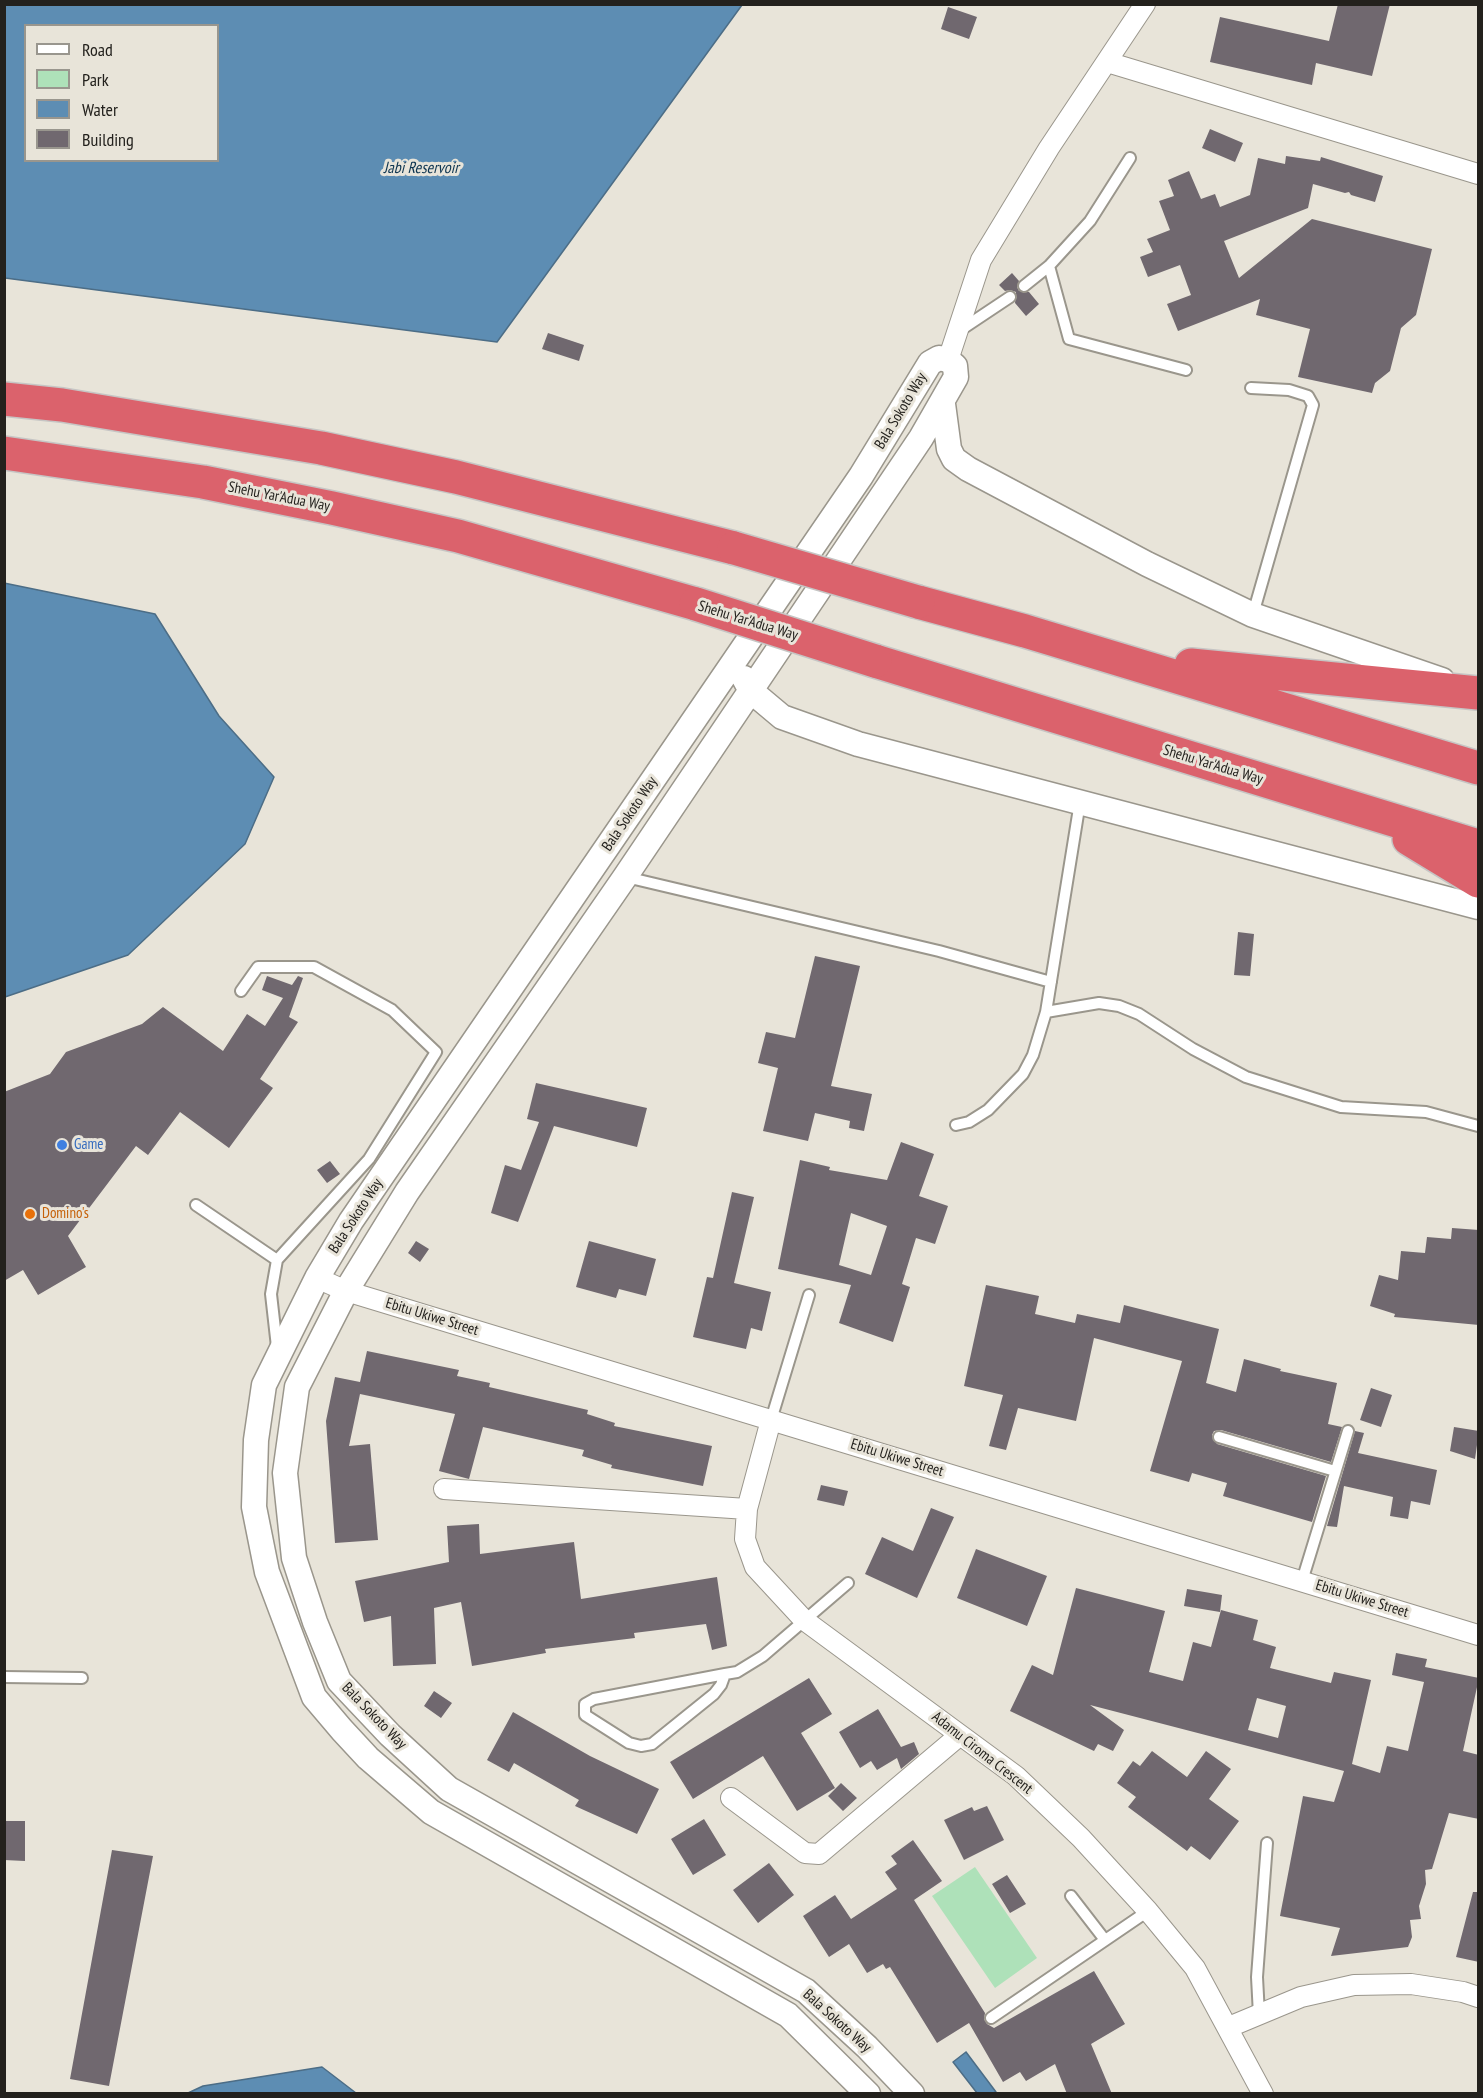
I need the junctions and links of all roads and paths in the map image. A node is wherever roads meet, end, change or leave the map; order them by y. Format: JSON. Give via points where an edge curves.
{"nodes":[{"id":1,"x":1145,"y":4,"type":"edge"},
{"id":2,"x":1107,"y":62,"type":"junction"},
{"id":3,"x":1130,"y":158,"type":"dead end"},
{"id":4,"x":1479,"y":174,"type":"edge"},
{"id":5,"x":1049,"y":266,"type":"junction"},
{"id":6,"x":1024,"y":286,"type":"dead end"},
{"id":7,"x":1010,"y":297,"type":"dead end"},
{"id":8,"x":956,"y":333,"type":"junction"},
{"id":9,"x":948,"y":360,"type":"junction"},
{"id":10,"x":1186,"y":370,"type":"dead end"},
{"id":11,"x":1251,"y":388,"type":"dead end"},
{"id":12,"x":4,"y":399,"type":"edge"},
{"id":13,"x":942,"y":404,"type":"junction"},
{"id":14,"x":912,"y":452,"type":"junction"},
{"id":15,"x":4,"y":453,"type":"edge"},
{"id":16,"x":968,"y":469,"type":"junction"},
{"id":17,"x":861,"y":476,"type":"junction"},
{"id":18,"x":1253,"y":615,"type":"junction"},
{"id":19,"x":1025,"y":631,"type":"junction"},
{"id":20,"x":748,"y":641,"type":"junction"},
{"id":21,"x":751,"y":692,"type":"junction"},
{"id":22,"x":1479,"y":692,"type":"edge"},
{"id":23,"x":782,"y":717,"type":"junction"},
{"id":24,"x":727,"y":724,"type":"junction"},
{"id":25,"x":1222,"y":768,"type":"junction"},
{"id":26,"x":1479,"y":768,"type":"edge"},
{"id":27,"x":1080,"y":802,"type":"junction"},
{"id":28,"x":1479,"y":846,"type":"edge"},
{"id":29,"x":625,"y":877,"type":"junction"},
{"id":30,"x":1479,"y":881,"type":"edge"},
{"id":31,"x":1479,"y":907,"type":"edge"},
{"id":32,"x":1051,"y":982,"type":"junction"},
{"id":33,"x":241,"y":991,"type":"dead end"},
{"id":34,"x":1046,"y":1012,"type":"junction"},
{"id":35,"x":447,"y":1058,"type":"junction"},
{"id":36,"x":956,"y":1125,"type":"dead end"},
{"id":37,"x":1479,"y":1126,"type":"edge"},
{"id":38,"x":196,"y":1205,"type":"dead end"},
{"id":39,"x":277,"y":1260,"type":"junction"},
{"id":40,"x":317,"y":1278,"type":"junction"},
{"id":41,"x":346,"y":1291,"type":"junction"},
{"id":42,"x":809,"y":1295,"type":"dead end"},
{"id":43,"x":279,"y":1356,"type":"junction"},
{"id":44,"x":771,"y":1420,"type":"junction"},
{"id":45,"x":1348,"y":1431,"type":"dead end"},
{"id":46,"x":1219,"y":1437,"type":"dead end"},
{"id":47,"x":1335,"y":1471,"type":"junction"},
{"id":48,"x":444,"y":1489,"type":"dead end"},
{"id":49,"x":747,"y":1509,"type":"junction"},
{"id":50,"x":1302,"y":1581,"type":"junction"},
{"id":51,"x":848,"y":1583,"type":"dead end"},
{"id":52,"x":804,"y":1620,"type":"junction"},
{"id":53,"x":1479,"y":1635,"type":"edge"},
{"id":54,"x":725,"y":1674,"type":"junction"},
{"id":55,"x":4,"y":1677,"type":"edge"},
{"id":56,"x":82,"y":1678,"type":"dead end"},
{"id":57,"x":960,"y":1735,"type":"junction"},
{"id":58,"x":730,"y":1798,"type":"dead end"},
{"id":59,"x":1267,"y":1843,"type":"dead end"},
{"id":60,"x":1071,"y":1896,"type":"dead end"},
{"id":61,"x":1148,"y":1911,"type":"junction"},
{"id":62,"x":1105,"y":1941,"type":"junction"},
{"id":63,"x":1479,"y":1997,"type":"edge"},
{"id":64,"x":1259,"y":2015,"type":"junction"},
{"id":65,"x":991,"y":2018,"type":"dead end"},
{"id":66,"x":1229,"y":2027,"type":"junction"},
{"id":67,"x":868,"y":2094,"type":"edge"},
{"id":68,"x":912,"y":2094,"type":"edge"},
{"id":69,"x":1263,"y":2094,"type":"edge"}],
"edges":[{"from":1,"to":2,"type":"street"},
{"from":2,"to":4,"type":"street"},
{"from":2,"to":8,"type":"street","via":[[981,260]]},
{"from":3,"to":5,"type":"lane","via":[[1090,222]]},
{"from":5,"to":6,"type":"lane"},
{"from":5,"to":10,"type":"lane","via":[[1069,339]]},
{"from":7,"to":8,"type":"lane"},
{"from":8,"to":9,"type":"street"},
{"from":9,"to":13,"type":"street","name":"Bala Sokoto Way","via":[[955,366],[956,377]]},
{"from":9,"to":17,"type":"street","name":"Bala Sokoto Way","via":[[939,358],[930,363]]},
{"from":11,"to":18,"type":"lane","via":[[1289,390],[1308,396],[1313,405]]},
{"from":12,"to":19,"type":"highway","bridge":true,"via":[[321,448],[456,477],[734,548]]},
{"from":13,"to":14,"type":"street","name":"Bala Sokoto Way"},
{"from":13,"to":16,"type":"street","via":[[949,449],[954,459]]},
{"from":14,"to":16,"type":"street"},
{"from":14,"to":17,"type":"street","via":[[883,457]]},
{"from":14,"to":21,"type":"street","name":"Bala Sokoto Way"},
{"from":15,"to":25,"type":"highway","name":"Shehu Yar'Adua Way","bridge":true,"via":[[203,482],[458,536],[696,604]]},
{"from":16,"to":18,"type":"street"},
{"from":17,"to":20,"type":"street","name":"Bala Sokoto Way"},
{"from":18,"to":22,"type":"street"},
{"from":19,"to":22,"type":"highway","via":[[1176,663]]},
{"from":19,"to":26,"type":"highway"},
{"from":20,"to":21,"type":"street","via":[[742,666]]},
{"from":20,"to":35,"type":"street","name":"Bala Sokoto Way"},
{"from":21,"to":23,"type":"street"},
{"from":21,"to":24,"type":"street","name":"Bala Sokoto Way"},
{"from":23,"to":24,"type":"street","via":[[755,715]]},
{"from":23,"to":27,"type":"street","via":[[906,758]]},
{"from":24,"to":29,"type":"street","name":"Bala Sokoto Way"},
{"from":25,"to":28,"type":"highway","name":"Shehu Yar'Adua Way"},
{"from":25,"to":30,"type":"highway","via":[[1410,839]]},
{"from":27,"to":31,"type":"street"},
{"from":27,"to":32,"type":"lane"},
{"from":29,"to":32,"type":"lane","via":[[939,951]]},
{"from":29,"to":41,"type":"street","name":"Bala Sokoto Way","via":[[407,1191]]},
{"from":32,"to":34,"type":"lane"},
{"from":33,"to":35,"type":"lane","via":[[258,967],[314,967],[392,1010]]},
{"from":34,"to":36,"type":"lane","via":[[1023,1074],[988,1110]]},
{"from":34,"to":37,"type":"lane","via":[[1099,1003],[1119,1006],[1246,1077],[1341,1107],[1426,1112]]},
{"from":35,"to":39,"type":"lane","via":[[369,1160]]},
{"from":35,"to":40,"type":"street","name":"Bala Sokoto Way"},
{"from":38,"to":39,"type":"lane"},
{"from":39,"to":43,"type":"lane","via":[[271,1294]]},
{"from":40,"to":41,"type":"street","name":"Ebitu Ukiwe Street"},
{"from":40,"to":43,"type":"street","name":"Bala Sokoto Way"},
{"from":41,"to":44,"type":"street","name":"Ebitu Ukiwe Street"},
{"from":41,"to":68,"type":"street","name":"Bala Sokoto Way","via":[[297,1387],[285,1473],[294,1558],[339,1681],[449,1789],[806,1991]]},
{"from":42,"to":44,"type":"lane"},
{"from":43,"to":67,"type":"street","name":"Bala Sokoto Way","via":[[264,1385],[256,1440],[254,1507],[267,1572],[314,1697],[368,1758],[431,1812],[788,2015]]},
{"from":44,"to":49,"type":"street","name":"Adamu Ciroma Crescent"},
{"from":44,"to":50,"type":"street","name":"Ebitu Ukiwe Street"},
{"from":45,"to":47,"type":"lane"},
{"from":46,"to":47,"type":"lane"},
{"from":47,"to":50,"type":"lane"},
{"from":48,"to":49,"type":"street"},
{"from":49,"to":52,"type":"street","name":"Adamu Ciroma Crescent","via":[[745,1539],[755,1567]]},
{"from":50,"to":53,"type":"street","name":"Ebitu Ukiwe Street"},
{"from":51,"to":52,"type":"lane"},
{"from":52,"to":54,"type":"lane","via":[[752,1665]]},
{"from":52,"to":57,"type":"street","name":"Adamu Ciroma Crescent"},
{"from":54,"to":54,"type":"lane","via":[[594,1699],[585,1704],[585,1715],[629,1743],[652,1744],[714,1695]]},
{"from":55,"to":56,"type":"lane"},
{"from":57,"to":58,"type":"street","via":[[819,1854],[806,1853]]},
{"from":57,"to":61,"type":"street","name":"Adamu Ciroma Crescent","via":[[1016,1776],[1081,1838]]},
{"from":59,"to":64,"type":"lane","via":[[1257,1977]]},
{"from":60,"to":62,"type":"lane"},
{"from":61,"to":62,"type":"lane"},
{"from":61,"to":66,"type":"street","name":"Adamu Ciroma Crescent","via":[[1195,1968]]},
{"from":62,"to":65,"type":"lane"},
{"from":63,"to":64,"type":"street","via":[[1411,1984],[1354,1985],[1301,1997]]},
{"from":64,"to":66,"type":"street"},
{"from":66,"to":69,"type":"street","name":"Adamu Ciroma Crescent"}]}
